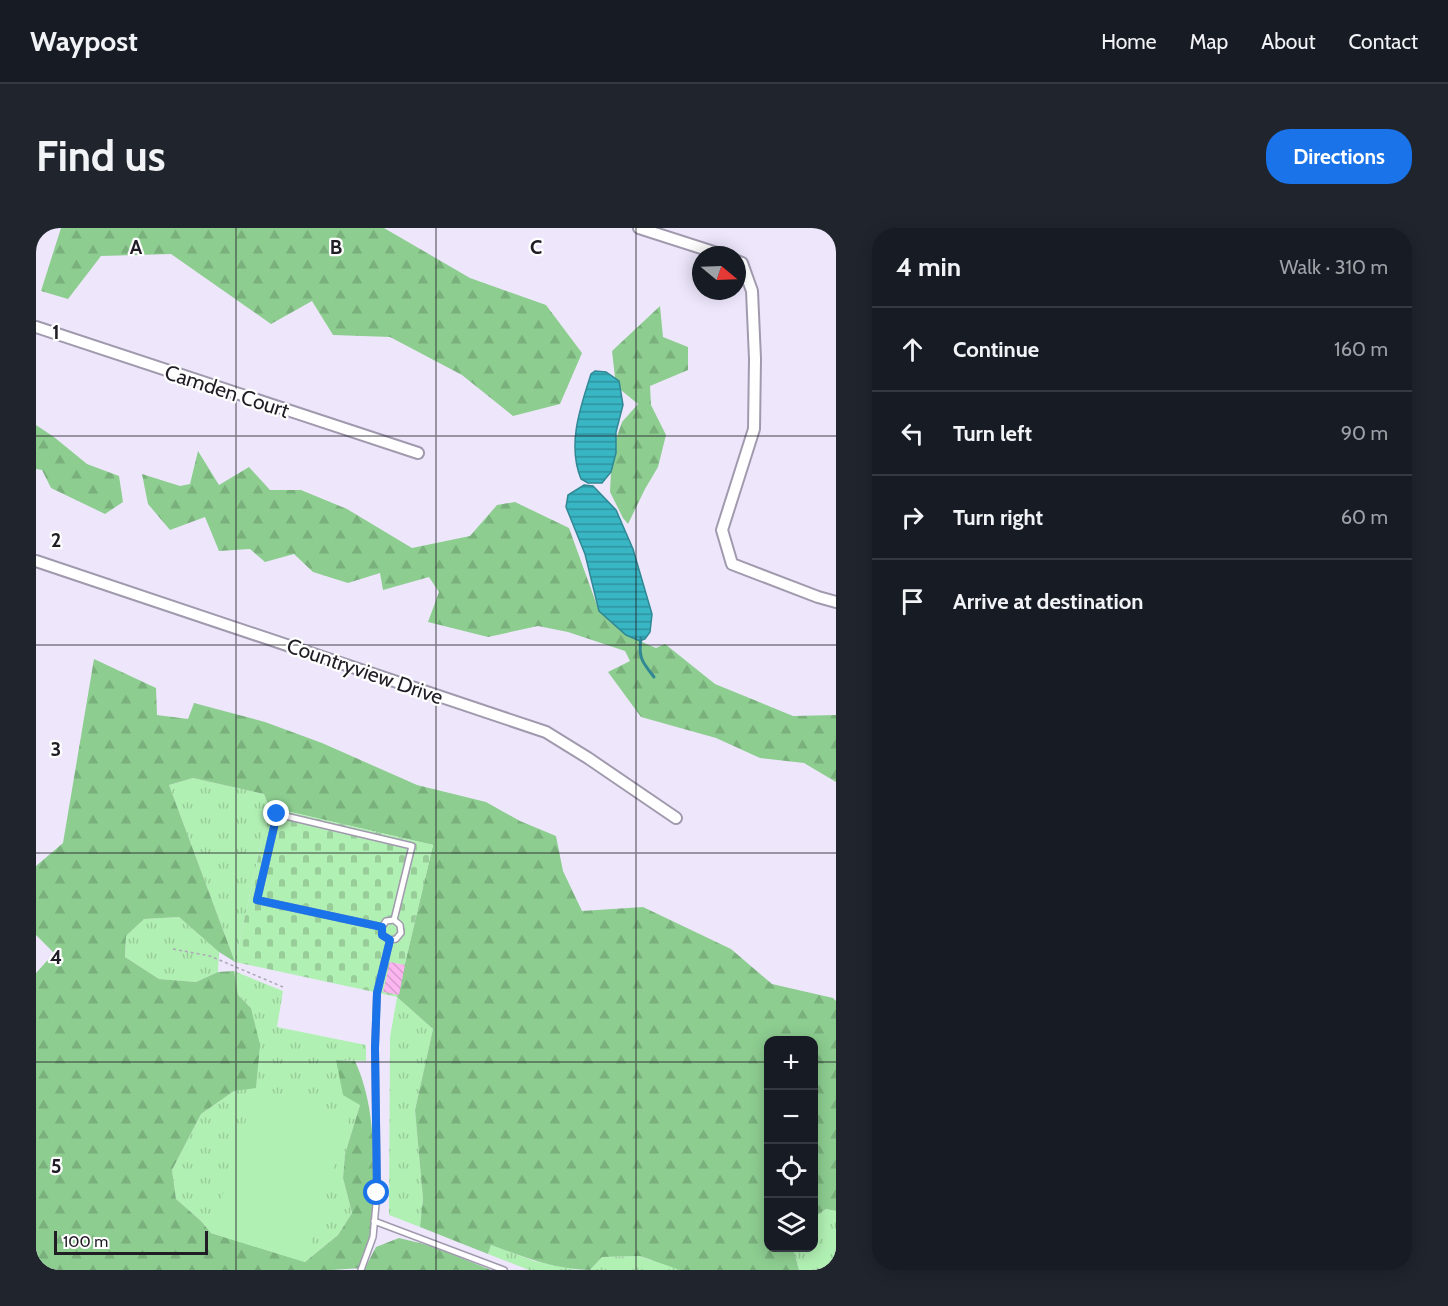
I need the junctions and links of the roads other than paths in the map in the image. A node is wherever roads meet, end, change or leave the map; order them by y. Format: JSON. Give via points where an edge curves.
{"nodes":[{"id":1,"x":639,"y":228,"type":"edge"},
{"id":2,"x":695,"y":246,"type":"edge"},
{"id":3,"x":746,"y":274,"type":"edge"},
{"id":4,"x":36,"y":327,"type":"edge"},
{"id":5,"x":418,"y":453,"type":"dead end"},
{"id":6,"x":36,"y":561,"type":"edge"},
{"id":7,"x":836,"y":602,"type":"edge"},
{"id":8,"x":676,"y":818,"type":"dead end"},
{"id":9,"x":394,"y":920,"type":"junction"},
{"id":10,"x":382,"y":927,"type":"junction"},
{"id":11,"x":390,"y":940,"type":"junction"},
{"id":12,"x":374,"y":1221,"type":"junction"},
{"id":13,"x":361,"y":1270,"type":"edge"},
{"id":14,"x":504,"y":1270,"type":"edge"}],
"edges":[{"from":1,"to":2,"type":"street"},
{"from":3,"to":7,"type":"street","via":[[752,291],[754,429],[722,530],[732,564]]},
{"from":4,"to":5,"type":"street","name":"Camden Court"},
{"from":6,"to":8,"type":"street","name":"Countryview Drive","via":[[546,732]]},
{"from":9,"to":10,"type":"lane","via":[[386,921]]},
{"from":9,"to":10,"type":"lane","via":[[412,846],[277,814],[257,900]]},
{"from":9,"to":11,"type":"lane","via":[[401,933]]},
{"from":10,"to":11,"type":"lane","via":[[382,935]]},
{"from":11,"to":12,"type":"lane","via":[[377,993]]},
{"from":12,"to":13,"type":"lane","via":[[373,1237]]},
{"from":12,"to":14,"type":"lane"}]}
